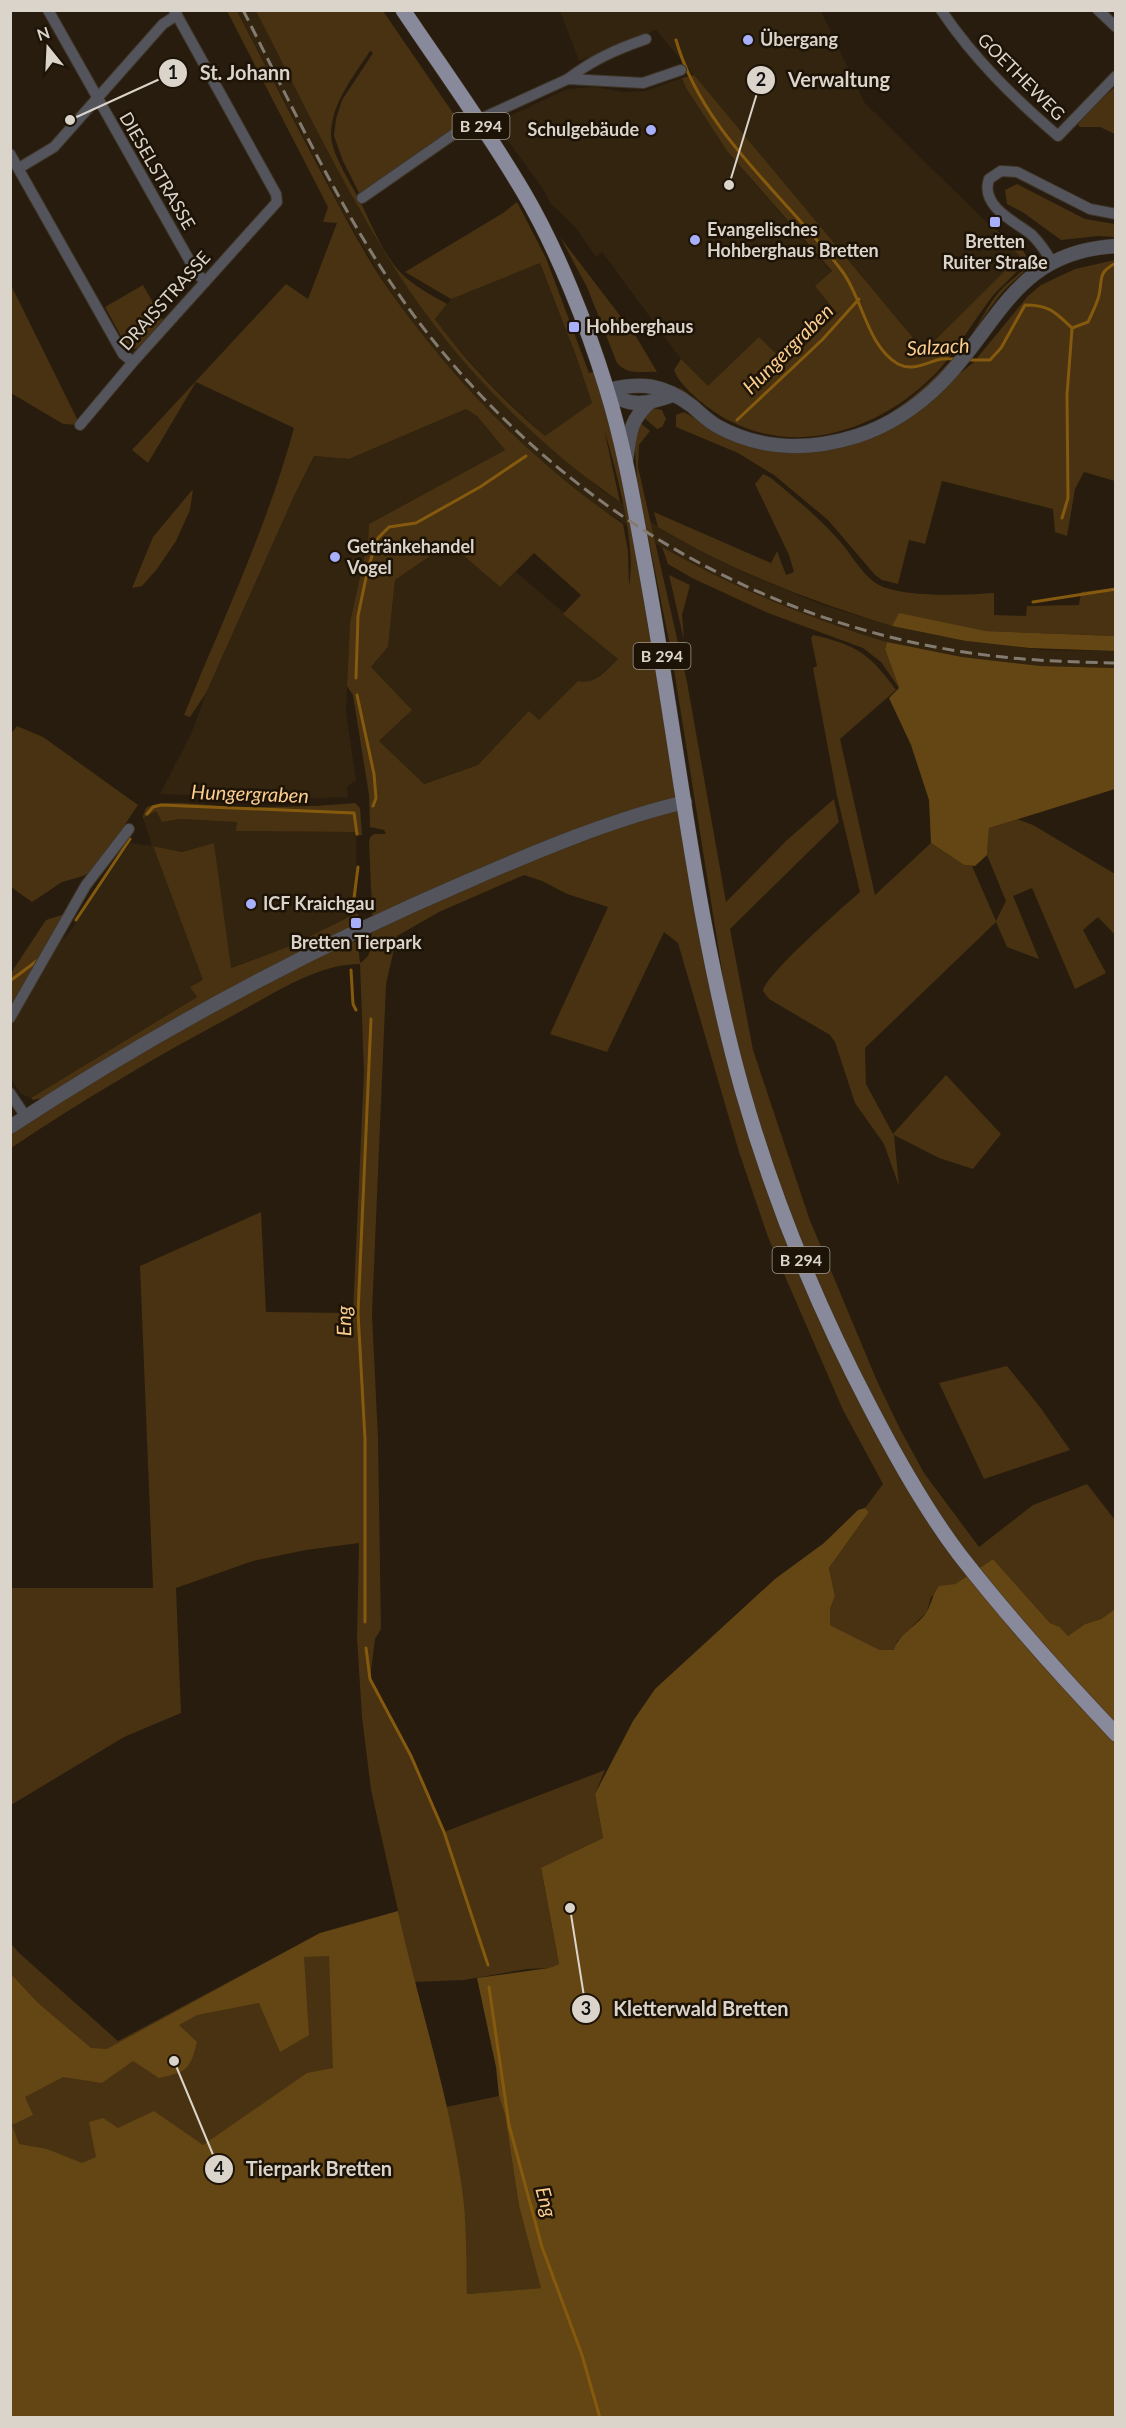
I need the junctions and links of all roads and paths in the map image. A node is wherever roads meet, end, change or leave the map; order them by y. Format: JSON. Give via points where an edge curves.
{"nodes":[{"id":1,"x":48,"y":10,"type":"edge"},
{"id":2,"x":403,"y":10,"type":"edge"},
{"id":3,"x":941,"y":10,"type":"edge"},
{"id":4,"x":1098,"y":10,"type":"edge"},
{"id":5,"x":176,"y":13,"type":"edge"},
{"id":6,"x":1116,"y":27,"type":"edge"},
{"id":7,"x":646,"y":39,"type":"dead end"},
{"id":8,"x":681,"y":70,"type":"dead end"},
{"id":9,"x":1116,"y":76,"type":"edge"},
{"id":10,"x":568,"y":79,"type":"junction"},
{"id":11,"x":97,"y":97,"type":"junction"},
{"id":12,"x":477,"y":120,"type":"junction"},
{"id":13,"x":10,"y":154,"type":"edge"},
{"id":14,"x":19,"y":168,"type":"junction"},
{"id":15,"x":362,"y":198,"type":"dead end"},
{"id":16,"x":1116,"y":214,"type":"edge"},
{"id":17,"x":1116,"y":246,"type":"edge"},
{"id":18,"x":1052,"y":262,"type":"junction"},
{"id":19,"x":205,"y":282,"type":"junction"},
{"id":20,"x":133,"y":362,"type":"junction"},
{"id":21,"x":607,"y":390,"type":"junction"},
{"id":22,"x":673,"y":395,"type":"junction"},
{"id":23,"x":650,"y":402,"type":"junction"},
{"id":24,"x":80,"y":425,"type":"dead end"},
{"id":25,"x":626,"y":463,"type":"junction"},
{"id":26,"x":685,"y":802,"type":"junction"},
{"id":27,"x":129,"y":829,"type":"dead end"},
{"id":28,"x":10,"y":1018,"type":"edge"},
{"id":29,"x":10,"y":1093,"type":"edge"},
{"id":30,"x":26,"y":1118,"type":"junction"},
{"id":31,"x":10,"y":1127,"type":"edge"},
{"id":32,"x":1116,"y":1734,"type":"edge"}],
"edges":[{"from":1,"to":11,"type":"street","name":"DIESELSTRASSE"},
{"from":2,"to":12,"type":"main road","number":"B 294"},
{"from":3,"to":9,"type":"street","name":"GOETHEWEG","via":[[986,69],[1058,136]]},
{"from":4,"to":6,"type":"street"},
{"from":5,"to":11,"type":"street"},
{"from":5,"to":19,"type":"street","name":"DRAISSTRASSE","via":[[277,202]]},
{"from":7,"to":10,"type":"street","via":[[612,51]]},
{"from":8,"to":10,"type":"street","via":[[643,83]]},
{"from":10,"to":12,"type":"street"},
{"from":11,"to":14,"type":"street","via":[[54,147]]},
{"from":11,"to":19,"type":"street","name":"DIESELSTRASSE"},
{"from":12,"to":15,"type":"street"},
{"from":12,"to":21,"type":"main road","number":"B 294","via":[[526,195],[560,268]]},
{"from":13,"to":14,"type":"street"},
{"from":14,"to":20,"type":"street","via":[[123,354]]},
{"from":16,"to":18,"type":"street","via":[[1090,209],[1017,172],[1001,171],[985,181],[988,195],[999,211],[1033,236]]},
{"from":17,"to":18,"type":"street","via":[[1074,252]]},
{"from":18,"to":22,"type":"street","via":[[1008,297],[949,373],[916,404],[885,424],[838,442],[810,447],[764,445],[715,425]]},
{"from":19,"to":20,"type":"street","name":"DRAISSTRASSE"},
{"from":20,"to":24,"type":"street","name":"DRAISSTRASSE"},
{"from":21,"to":22,"type":"street","via":[[648,385]]},
{"from":21,"to":23,"type":"street","via":[[628,403]]},
{"from":21,"to":25,"type":"main road","number":"B 294"},
{"from":22,"to":23,"type":"street"},
{"from":23,"to":25,"type":"street","via":[[632,423]]},
{"from":25,"to":26,"type":"main road","number":"B 294"},
{"from":26,"to":30,"type":"street","via":[[545,849],[366,927],[212,1006]]},
{"from":26,"to":32,"type":"main road","number":"B 294","via":[[702,920],[741,1087],[778,1205],[840,1350],[887,1440],[958,1552],[1036,1648]]},
{"from":27,"to":28,"type":"street","via":[[86,885]]},
{"from":29,"to":30,"type":"street"},
{"from":30,"to":31,"type":"street"}]}
